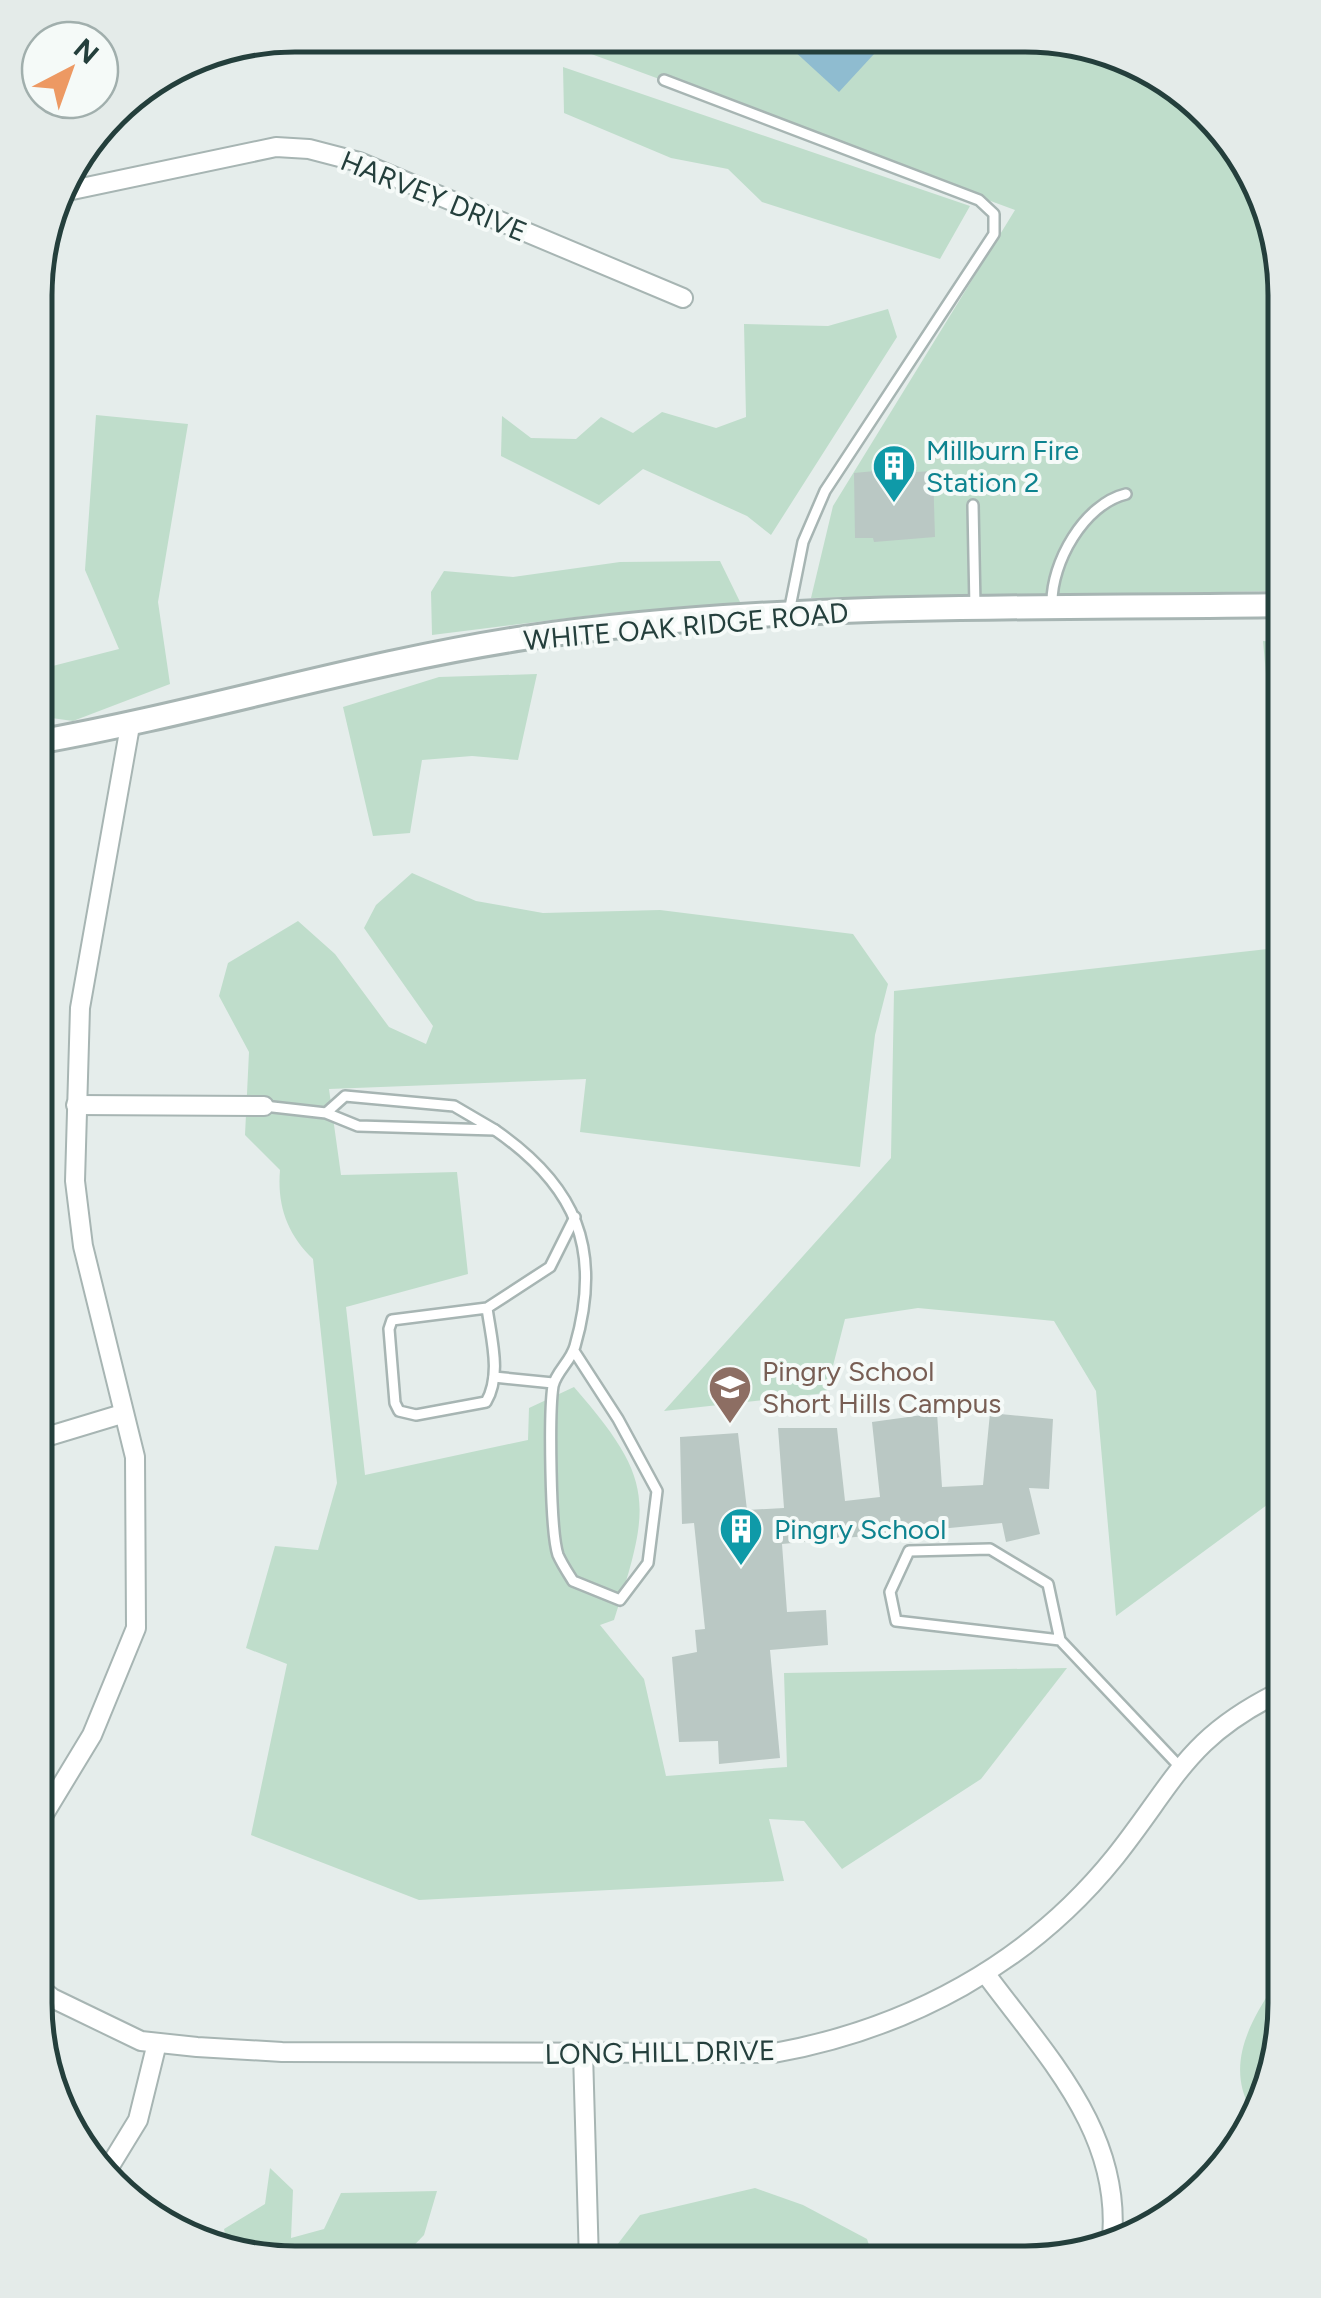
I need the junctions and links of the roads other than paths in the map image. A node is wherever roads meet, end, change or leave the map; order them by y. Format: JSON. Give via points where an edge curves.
{"nodes":[{"id":1,"x":664,"y":80,"type":"dead end"},
{"id":2,"x":78,"y":189,"type":"edge"},
{"id":3,"x":683,"y":298,"type":"dead end"},
{"id":4,"x":1126,"y":494,"type":"dead end"},
{"id":5,"x":974,"y":505,"type":"dead end"},
{"id":6,"x":1268,"y":605,"type":"edge"},
{"id":7,"x":1052,"y":608,"type":"junction"},
{"id":8,"x":975,"y":609,"type":"junction"},
{"id":9,"x":788,"y":614,"type":"junction"},
{"id":10,"x":130,"y":726,"type":"junction"},
{"id":11,"x":52,"y":739,"type":"edge"},
{"id":12,"x":76,"y":1105,"type":"junction"},
{"id":13,"x":264,"y":1106,"type":"joint"},
{"id":14,"x":326,"y":1114,"type":"junction"},
{"id":15,"x":495,"y":1130,"type":"junction"},
{"id":16,"x":576,"y":1216,"type":"junction"},
{"id":17,"x":487,"y":1308,"type":"junction"},
{"id":18,"x":574,"y":1351,"type":"junction"},
{"id":19,"x":494,"y":1377,"type":"junction"},
{"id":20,"x":553,"y":1383,"type":"junction"},
{"id":21,"x":122,"y":1414,"type":"junction"},
{"id":22,"x":52,"y":1435,"type":"edge"},
{"id":23,"x":1060,"y":1640,"type":"junction"},
{"id":24,"x":1268,"y":1700,"type":"edge"},
{"id":25,"x":1179,"y":1766,"type":"junction"},
{"id":26,"x":52,"y":1801,"type":"edge"},
{"id":27,"x":984,"y":1974,"type":"junction"},
{"id":28,"x":52,"y":1994,"type":"edge"},
{"id":29,"x":157,"y":2042,"type":"junction"},
{"id":30,"x":583,"y":2054,"type":"junction"},
{"id":31,"x":112,"y":2162,"type":"edge"},
{"id":32,"x":1111,"y":2229,"type":"edge"},
{"id":33,"x":589,"y":2246,"type":"edge"}],
"edges":[{"from":1,"to":9,"type":"lane","via":[[978,200],[994,214],[994,234],[825,491],[804,542]]},
{"from":2,"to":3,"type":"street","name":"HARVEY DRIVE","via":[[276,147],[309,149],[359,162]]},
{"from":4,"to":7,"type":"lane","via":[[1094,511],[1062,559],[1053,577]]},
{"from":5,"to":8,"type":"lane"},
{"from":6,"to":7,"type":"street","name":"WHITE OAK RIDGE ROAD"},
{"from":7,"to":8,"type":"street","name":"WHITE OAK RIDGE ROAD"},
{"from":8,"to":9,"type":"street","name":"WHITE OAK RIDGE ROAD"},
{"from":9,"to":10,"type":"street","name":"WHITE OAK RIDGE ROAD","via":[[525,638]]},
{"from":10,"to":11,"type":"street","name":"WHITE OAK RIDGE ROAD"},
{"from":10,"to":12,"type":"street","via":[[80,1008]]},
{"from":12,"to":13,"type":"street"},
{"from":12,"to":21,"type":"street","via":[[75,1181],[84,1246]]},
{"from":13,"to":14,"type":"lane"},
{"from":14,"to":15,"type":"lane","via":[[358,1126]]},
{"from":14,"to":15,"type":"lane","via":[[345,1096],[454,1106]]},
{"from":15,"to":16,"type":"lane","via":[[554,1180]]},
{"from":16,"to":17,"type":"lane","via":[[550,1267]]},
{"from":16,"to":18,"type":"lane","via":[[588,1264]]},
{"from":17,"to":19,"type":"lane"},
{"from":17,"to":19,"type":"lane","via":[[392,1320],[394,1403],[416,1415],[471,1406],[486,1402]]},
{"from":18,"to":20,"type":"lane"},
{"from":18,"to":20,"type":"lane","via":[[658,1492],[648,1563],[620,1600],[573,1582],[557,1552]]},
{"from":19,"to":20,"type":"lane"},
{"from":21,"to":22,"type":"street"},
{"from":21,"to":26,"type":"street","via":[[135,1457],[136,1628],[92,1736]]},
{"from":23,"to":23,"type":"lane","via":[[1048,1584],[990,1549],[909,1551],[890,1592],[896,1620]]},
{"from":23,"to":25,"type":"lane"},
{"from":24,"to":25,"type":"street","name":"LONG HILL DRIVE","via":[[1214,1733]]},
{"from":25,"to":27,"type":"street","name":"LONG HILL DRIVE","via":[[1115,1857],[1028,1944]]},
{"from":27,"to":30,"type":"street","name":"LONG HILL DRIVE","via":[[926,2008],[829,2044],[774,2053]]},
{"from":27,"to":32,"type":"street","via":[[1093,2125],[1112,2190]]},
{"from":28,"to":29,"type":"street","name":"LONG HILL DRIVE","via":[[141,2041]]},
{"from":29,"to":30,"type":"street","name":"LONG HILL DRIVE","via":[[282,2052]]},
{"from":29,"to":31,"type":"street","via":[[138,2120]]},
{"from":30,"to":33,"type":"street"}]}
